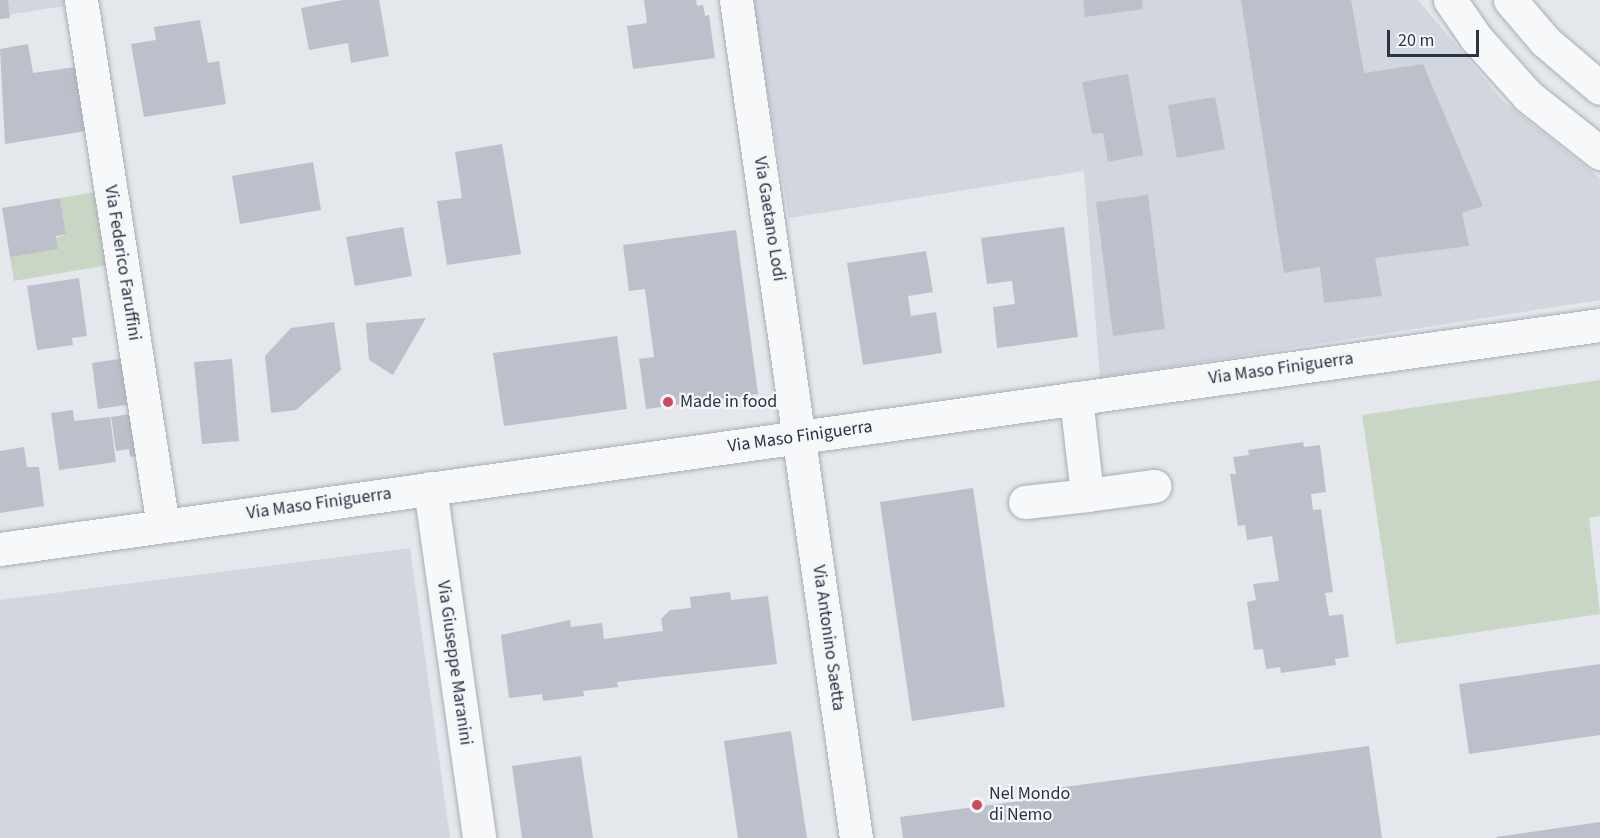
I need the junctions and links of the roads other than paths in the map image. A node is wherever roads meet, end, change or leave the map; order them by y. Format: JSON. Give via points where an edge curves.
{"nodes":[{"id":1,"x":81,"y":0,"type":"edge"},
{"id":2,"x":736,"y":0,"type":"edge"},
{"id":3,"x":1450,"y":0,"type":"edge"},
{"id":4,"x":1510,"y":0,"type":"edge"},
{"id":5,"x":1600,"y":88,"type":"edge"},
{"id":6,"x":1600,"y":153,"type":"edge"},
{"id":7,"x":1600,"y":325,"type":"edge"},
{"id":8,"x":1076,"y":398,"type":"junction"},
{"id":9,"x":801,"y":437,"type":"junction"},
{"id":10,"x":1154,"y":486,"type":"dead end"},
{"id":11,"x":430,"y":488,"type":"junction"},
{"id":12,"x":1087,"y":495,"type":"junction"},
{"id":13,"x":1025,"y":502,"type":"dead end"},
{"id":14,"x":163,"y":526,"type":"junction"},
{"id":15,"x":0,"y":549,"type":"edge"},
{"id":16,"x":479,"y":838,"type":"edge"},
{"id":17,"x":856,"y":838,"type":"edge"}],
"edges":[{"from":1,"to":14,"type":"street","name":"Via Federico Faruffini"},
{"from":2,"to":9,"type":"street","name":"Via Gaetano Lodi"},
{"from":3,"to":6,"type":"street","via":[[1476,38],[1521,89]]},
{"from":4,"to":5,"type":"street","via":[[1545,41]]},
{"from":7,"to":8,"type":"street","name":"Via Maso Finiguerra"},
{"from":8,"to":9,"type":"street","name":"Via Maso Finiguerra"},
{"from":8,"to":12,"type":"street"},
{"from":9,"to":11,"type":"street","name":"Via Maso Finiguerra"},
{"from":9,"to":17,"type":"street","name":"Via Antonino Saetta"},
{"from":10,"to":12,"type":"street"},
{"from":11,"to":14,"type":"street","name":"Via Maso Finiguerra"},
{"from":11,"to":16,"type":"street","name":"Via Giuseppe Maranini"},
{"from":12,"to":13,"type":"street"},
{"from":14,"to":15,"type":"street","name":"Via Maso Finiguerra"}]}
